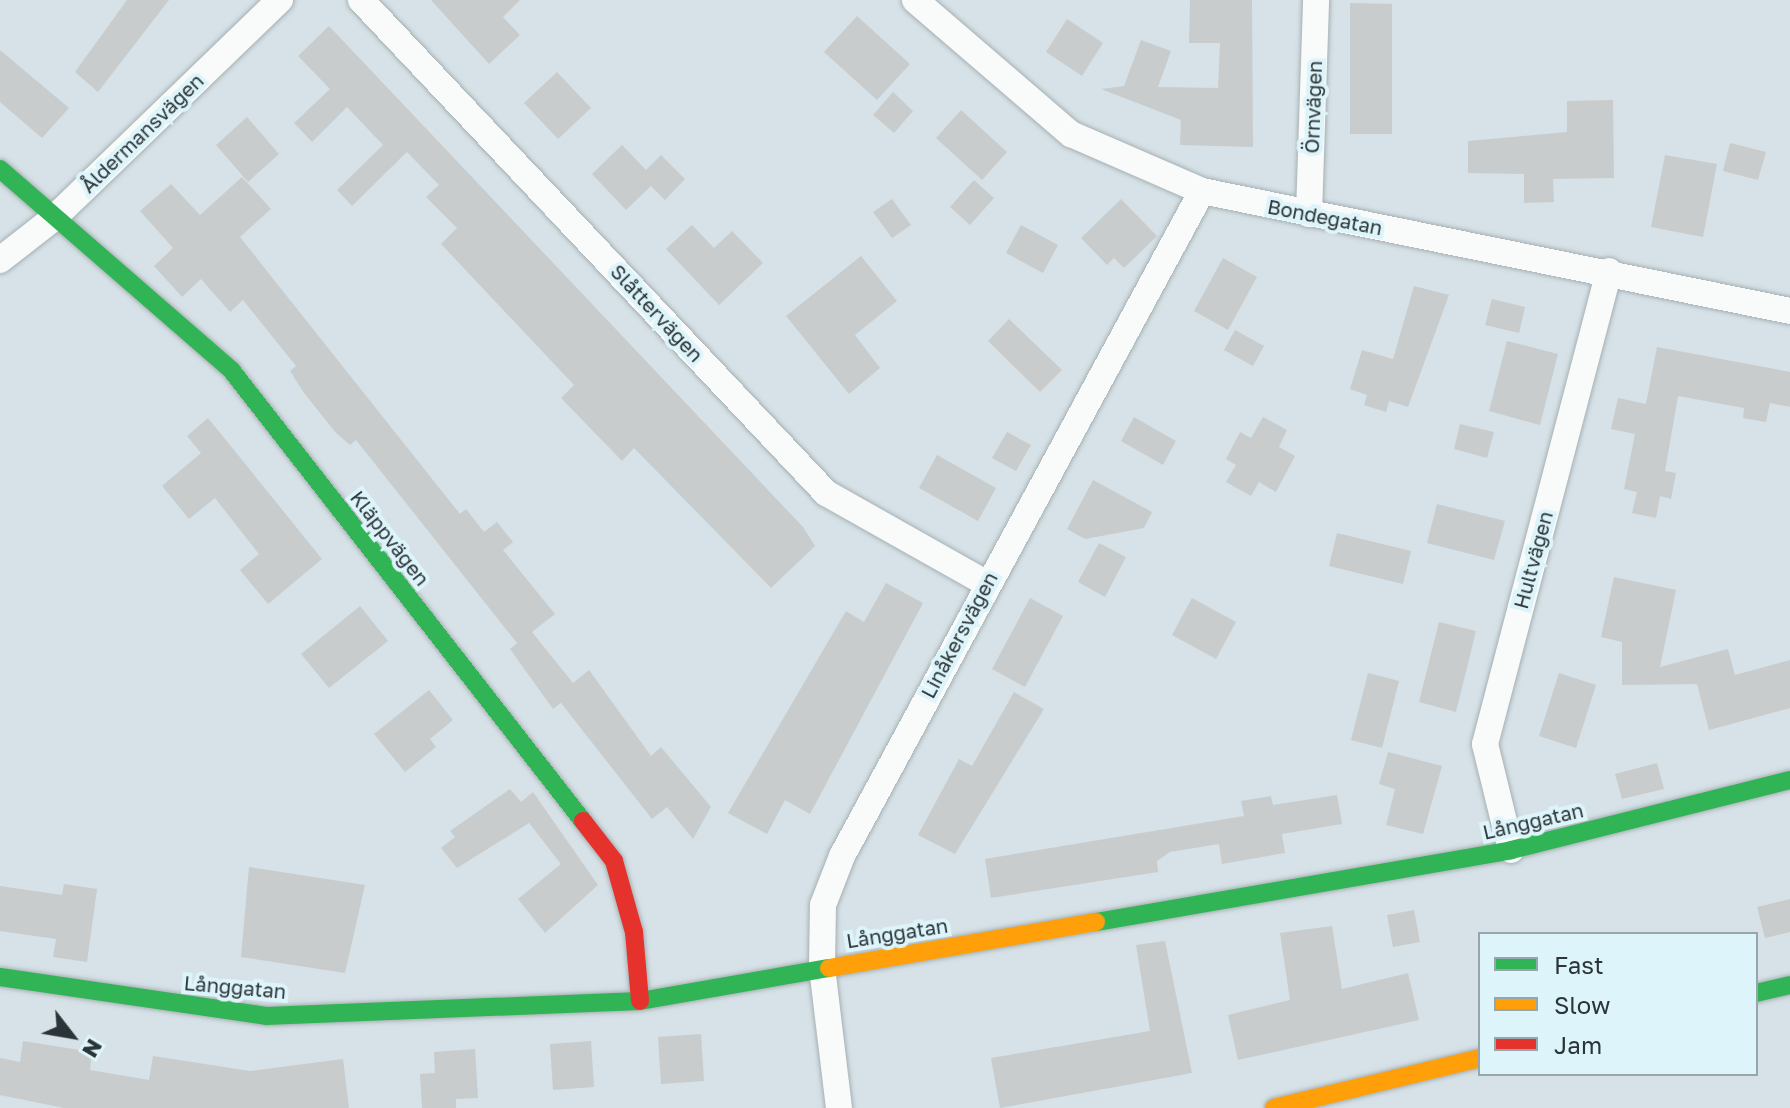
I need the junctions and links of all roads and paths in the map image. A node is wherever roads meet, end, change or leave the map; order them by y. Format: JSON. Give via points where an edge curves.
{"nodes":[{"id":1,"x":280,"y":0,"type":"edge"},
{"id":2,"x":361,"y":0,"type":"edge"},
{"id":3,"x":915,"y":0,"type":"edge"},
{"id":4,"x":1316,"y":0,"type":"edge"},
{"id":5,"x":0,"y":169,"type":"edge"},
{"id":6,"x":1202,"y":191,"type":"junction"},
{"id":7,"x":1309,"y":214,"type":"junction"},
{"id":8,"x":55,"y":217,"type":"junction"},
{"id":9,"x":0,"y":260,"type":"edge"},
{"id":10,"x":1609,"y":271,"type":"junction"},
{"id":11,"x":1790,"y":311,"type":"edge"},
{"id":12,"x":986,"y":583,"type":"junction"},
{"id":13,"x":1790,"y":780,"type":"edge"},
{"id":14,"x":1511,"y":850,"type":"junction"},
{"id":15,"x":822,"y":967,"type":"junction"},
{"id":16,"x":0,"y":977,"type":"edge"},
{"id":17,"x":1790,"y":985,"type":"edge"},
{"id":18,"x":1758,"y":993,"type":"edge"},
{"id":19,"x":640,"y":1001,"type":"junction"},
{"id":20,"x":1478,"y":1058,"type":"edge"},
{"id":21,"x":839,"y":1108,"type":"edge"},
{"id":22,"x":1274,"y":1108,"type":"edge"}],
"edges":[{"from":1,"to":8,"type":"street","name":"Åldermansvägen"},
{"from":2,"to":12,"type":"street","name":"Slåttervägen","via":[[826,493]]},
{"from":3,"to":6,"type":"street","name":"Bondegatan","via":[[1071,134]]},
{"from":4,"to":7,"type":"street","name":"Örnvägen"},
{"from":5,"to":8,"type":"street","name":"Kläppvägen"},
{"from":6,"to":7,"type":"street","name":"Bondegatan"},
{"from":6,"to":12,"type":"street","name":"Linåkersvägen"},
{"from":7,"to":10,"type":"street","name":"Bondegatan"},
{"from":8,"to":9,"type":"street","name":"Åldermansvägen"},
{"from":8,"to":19,"type":"street","name":"Kläppvägen","via":[[232,371],[614,861],[634,932]]},
{"from":10,"to":11,"type":"street","name":"Bondegatan"},
{"from":10,"to":14,"type":"street","name":"Hultvägen","via":[[1485,744]]},
{"from":12,"to":15,"type":"street","name":"Linåkersvägen","via":[[842,856],[823,905]]},
{"from":13,"to":14,"type":"street","name":"Långgatan"},
{"from":14,"to":15,"type":"street","name":"Långgatan"},
{"from":15,"to":19,"type":"street","name":"Långgatan"},
{"from":15,"to":21,"type":"street","name":"Linåkersvägen"},
{"from":16,"to":19,"type":"street","name":"Långgatan","via":[[266,1016]]},
{"from":17,"to":18,"type":"street"},
{"from":20,"to":22,"type":"street"}]}
